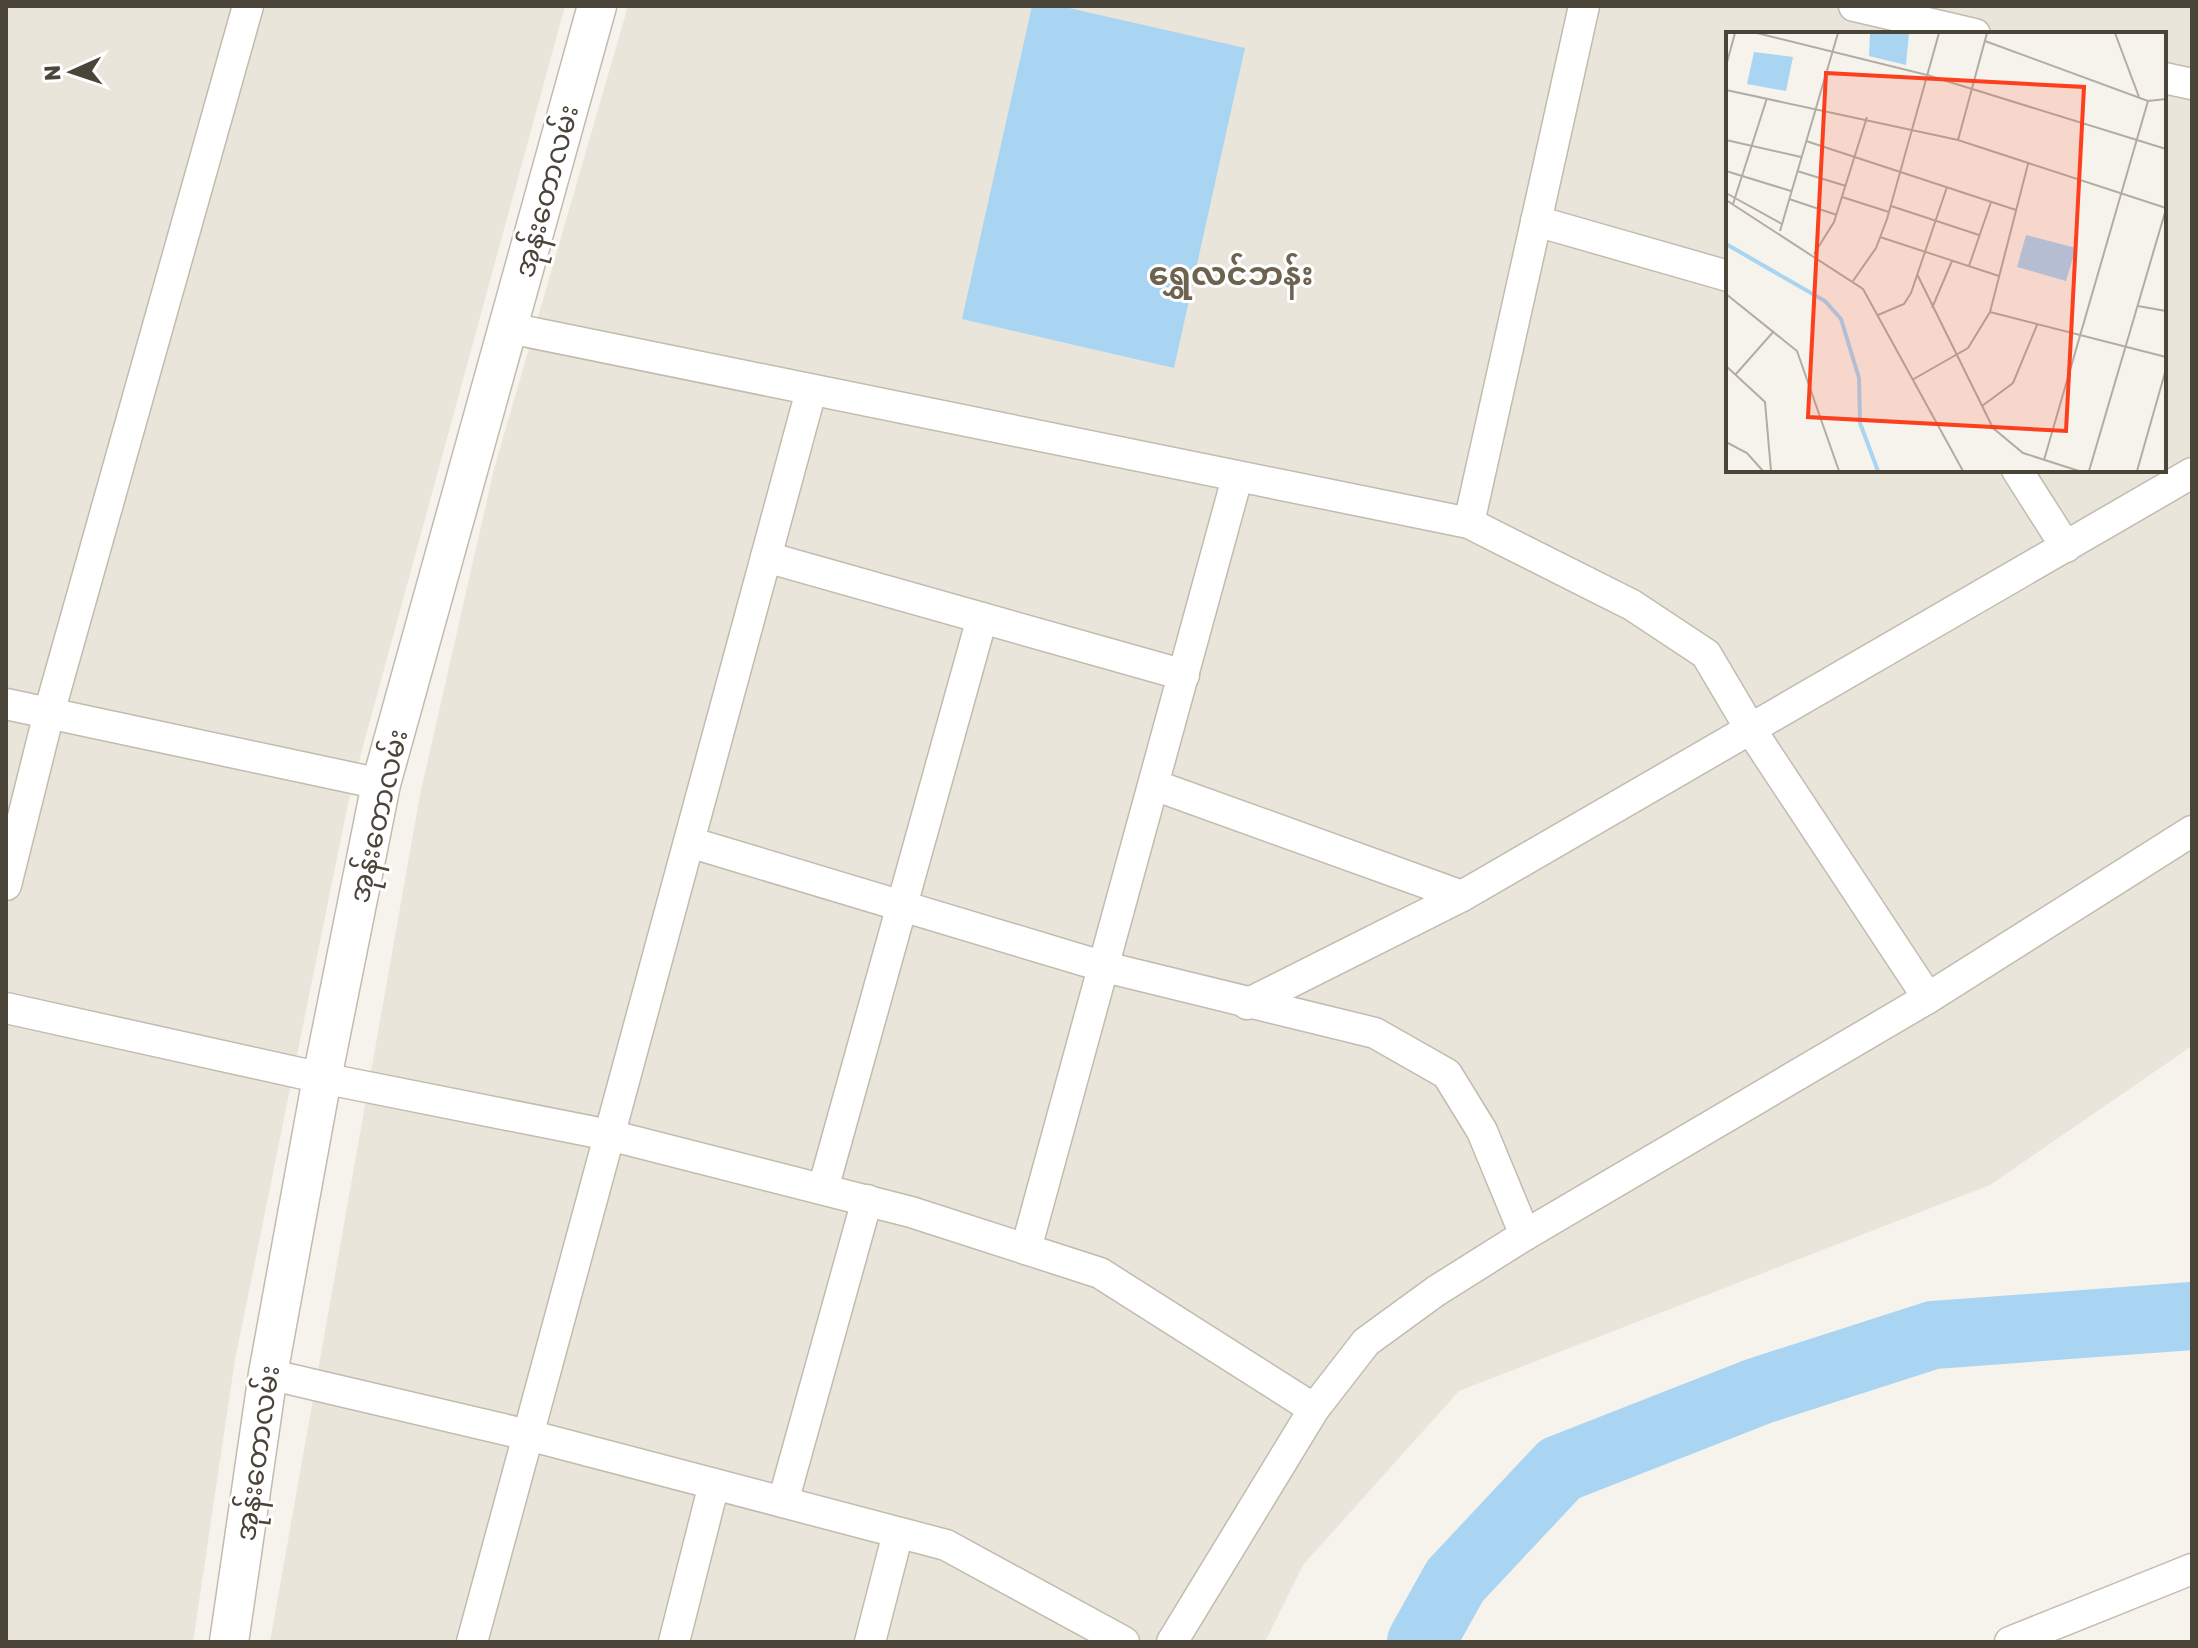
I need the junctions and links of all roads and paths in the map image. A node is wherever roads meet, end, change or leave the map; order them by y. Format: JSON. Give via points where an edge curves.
{"nodes":[{"id":1,"x":248,"y":6,"type":"edge"},
{"id":2,"x":597,"y":6,"type":"edge"},
{"id":3,"x":1584,"y":6,"type":"edge"},
{"id":4,"x":1854,"y":6,"type":"edge"},
{"id":5,"x":1966,"y":32,"type":"edge"},
{"id":6,"x":2166,"y":78,"type":"edge"},
{"id":7,"x":2192,"y":84,"type":"edge"},
{"id":8,"x":1536,"y":221,"type":"junction"},
{"id":9,"x":1726,"y":275,"type":"edge"},
{"id":10,"x":509,"y":328,"type":"junction"},
{"id":11,"x":811,"y":391,"type":"junction"},
{"id":12,"x":2018,"y":472,"type":"edge"},
{"id":13,"x":2192,"y":473,"type":"edge"},
{"id":14,"x":1237,"y":478,"type":"junction"},
{"id":15,"x":1469,"y":523,"type":"junction"},
{"id":16,"x":2066,"y":547,"type":"junction"},
{"id":17,"x":766,"y":557,"type":"junction"},
{"id":18,"x":982,"y":618,"type":"junction"},
{"id":19,"x":1184,"y":675,"type":"junction"},
{"id":20,"x":6,"y":704,"type":"edge"},
{"id":21,"x":49,"y":713,"type":"junction"},
{"id":22,"x":1751,"y":730,"type":"junction"},
{"id":23,"x":381,"y":784,"type":"junction"},
{"id":24,"x":1154,"y":785,"type":"junction"},
{"id":25,"x":2192,"y":831,"type":"edge"},
{"id":26,"x":689,"y":842,"type":"junction"},
{"id":27,"x":6,"y":885,"type":"edge"},
{"id":28,"x":1462,"y":896,"type":"junction"},
{"id":29,"x":901,"y":906,"type":"junction"},
{"id":30,"x":1105,"y":967,"type":"junction"},
{"id":31,"x":1928,"y":998,"type":"junction"},
{"id":32,"x":1247,"y":1004,"type":"junction"},
{"id":33,"x":6,"y":1008,"type":"edge"},
{"id":34,"x":322,"y":1078,"type":"junction"},
{"id":35,"x":609,"y":1135,"type":"junction"},
{"id":36,"x":823,"y":1189,"type":"junction"},
{"id":37,"x":867,"y":1200,"type":"junction"},
{"id":38,"x":1525,"y":1235,"type":"junction"},
{"id":39,"x":1026,"y":1249,"type":"junction"},
{"id":40,"x":268,"y":1374,"type":"junction"},
{"id":41,"x":1314,"y":1409,"type":"junction"},
{"id":42,"x":528,"y":1435,"type":"junction"},
{"id":43,"x":714,"y":1484,"type":"junction"},
{"id":44,"x":783,"y":1502,"type":"junction"},
{"id":45,"x":898,"y":1533,"type":"junction"},
{"id":46,"x":2192,"y":1569,"type":"edge"},
{"id":47,"x":229,"y":1642,"type":"edge"},
{"id":48,"x":472,"y":1642,"type":"edge"},
{"id":49,"x":674,"y":1642,"type":"edge"},
{"id":50,"x":870,"y":1642,"type":"edge"},
{"id":51,"x":1124,"y":1642,"type":"edge"},
{"id":52,"x":1172,"y":1642,"type":"edge"},
{"id":53,"x":2010,"y":1642,"type":"edge"}],
"edges":[{"from":1,"to":21,"type":"street"},
{"from":2,"to":10,"type":"street","name":"အုန်းတောလမ်း"},
{"from":3,"to":8,"type":"street"},
{"from":4,"to":5,"type":"street"},
{"from":6,"to":7,"type":"street"},
{"from":8,"to":9,"type":"street"},
{"from":8,"to":15,"type":"street"},
{"from":10,"to":11,"type":"street"},
{"from":10,"to":23,"type":"street","name":"အုန်းတောလမ်း"},
{"from":11,"to":14,"type":"street"},
{"from":11,"to":17,"type":"street"},
{"from":12,"to":16,"type":"street"},
{"from":13,"to":16,"type":"street"},
{"from":14,"to":15,"type":"street"},
{"from":14,"to":19,"type":"street"},
{"from":15,"to":22,"type":"street","via":[[1632,605],[1706,654]]},
{"from":16,"to":22,"type":"street"},
{"from":17,"to":18,"type":"street"},
{"from":17,"to":26,"type":"street"},
{"from":18,"to":19,"type":"street"},
{"from":18,"to":29,"type":"street"},
{"from":19,"to":24,"type":"street"},
{"from":20,"to":21,"type":"street"},
{"from":21,"to":23,"type":"street"},
{"from":21,"to":27,"type":"street"},
{"from":22,"to":28,"type":"street"},
{"from":22,"to":31,"type":"street"},
{"from":23,"to":34,"type":"street","name":"အုန်းတောလမ်း"},
{"from":24,"to":28,"type":"street"},
{"from":24,"to":30,"type":"street"},
{"from":25,"to":31,"type":"street"},
{"from":26,"to":29,"type":"street"},
{"from":26,"to":35,"type":"street"},
{"from":28,"to":32,"type":"street"},
{"from":29,"to":30,"type":"street"},
{"from":29,"to":36,"type":"street"},
{"from":30,"to":32,"type":"street"},
{"from":30,"to":39,"type":"street"},
{"from":31,"to":38,"type":"street"},
{"from":32,"to":38,"type":"street","via":[[1375,1033],[1447,1074],[1482,1131]]},
{"from":33,"to":34,"type":"street"},
{"from":34,"to":35,"type":"street"},
{"from":34,"to":40,"type":"street","name":"အုန်းတောလမ်း"},
{"from":35,"to":36,"type":"street"},
{"from":35,"to":42,"type":"street"},
{"from":36,"to":37,"type":"street"},
{"from":37,"to":39,"type":"street"},
{"from":37,"to":44,"type":"street"},
{"from":38,"to":41,"type":"street","via":[[1366,1342]]},
{"from":39,"to":41,"type":"street","via":[[1100,1273]]},
{"from":40,"to":42,"type":"street"},
{"from":40,"to":47,"type":"street","name":"အုန်းတောလမ်း"},
{"from":41,"to":52,"type":"street"},
{"from":42,"to":43,"type":"street"},
{"from":42,"to":48,"type":"street"},
{"from":43,"to":44,"type":"street"},
{"from":43,"to":49,"type":"street"},
{"from":44,"to":45,"type":"street"},
{"from":45,"to":50,"type":"street"},
{"from":45,"to":51,"type":"street","via":[[946,1545]]},
{"from":46,"to":53,"type":"street"}]}
